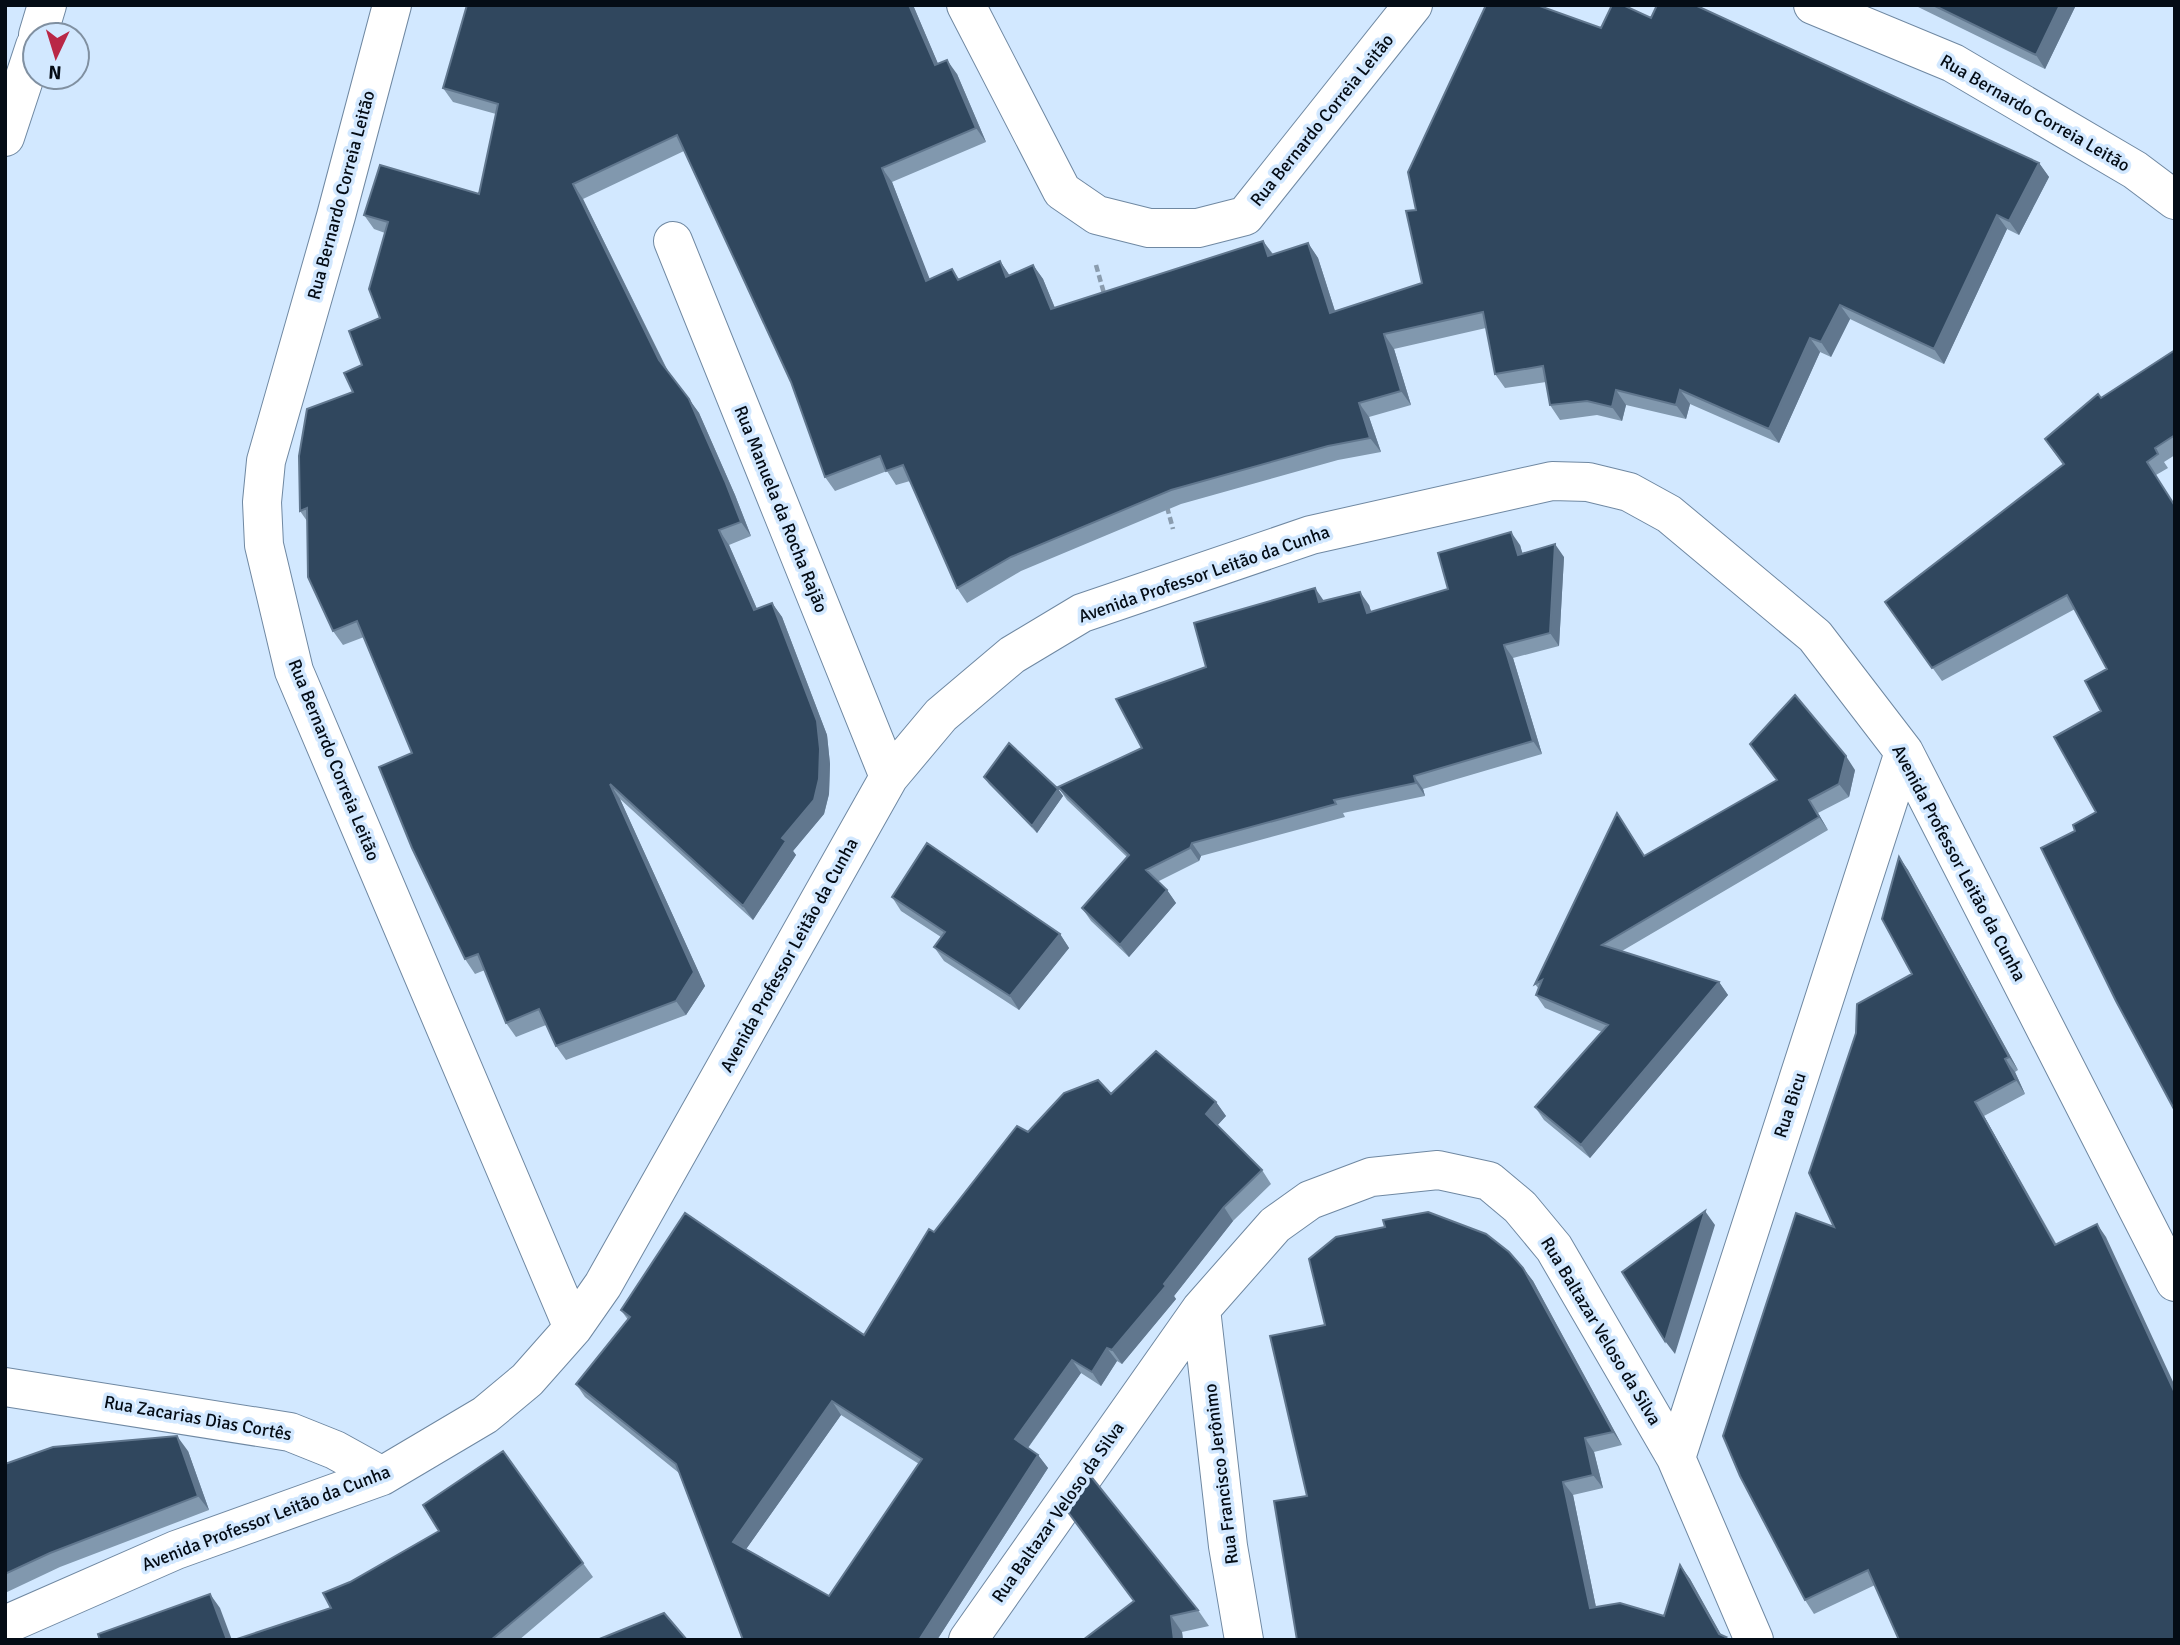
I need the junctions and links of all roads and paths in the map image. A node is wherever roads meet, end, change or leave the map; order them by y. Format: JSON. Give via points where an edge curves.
{"nodes":[{"id":1,"x":392,"y":5,"type":"edge"},
{"id":2,"x":966,"y":5,"type":"edge"},
{"id":3,"x":1413,"y":5,"type":"edge"},
{"id":4,"x":1813,"y":5,"type":"edge"},
{"id":5,"x":21,"y":88,"type":"edge"},
{"id":6,"x":5,"y":137,"type":"edge"},
{"id":7,"x":2175,"y":200,"type":"edge"},
{"id":8,"x":1097,"y":215,"type":"junction"},
{"id":9,"x":673,"y":241,"type":"dead end"},
{"id":10,"x":1107,"y":303,"type":"edge"},
{"id":11,"x":1164,"y":499,"type":"edge"},
{"id":12,"x":1187,"y":577,"type":"junction"},
{"id":13,"x":1904,"y":752,"type":"junction"},
{"id":14,"x":889,"y":777,"type":"junction"},
{"id":15,"x":2175,"y":1282,"type":"edge"},
{"id":16,"x":1201,"y":1309,"type":"junction"},
{"id":17,"x":573,"y":1328,"type":"junction"},
{"id":18,"x":5,"y":1387,"type":"edge"},
{"id":19,"x":1676,"y":1458,"type":"junction"},
{"id":20,"x":382,"y":1476,"type":"junction"},
{"id":21,"x":5,"y":1625,"type":"edge"},
{"id":22,"x":968,"y":1640,"type":"edge"},
{"id":23,"x":1244,"y":1640,"type":"edge"},
{"id":24,"x":1754,"y":1640,"type":"edge"}],
"edges":[{"from":1,"to":17,"type":"street","name":"Rua Bernardo Correia Leitão","via":[[266,461],[264,545],[294,671]]},
{"from":2,"to":8,"type":"street","name":"Rua Bernardo Correia Leitão","via":[[1062,191]]},
{"from":3,"to":8,"type":"street","name":"Rua Bernardo Correia Leitão","via":[[1245,216],[1198,228],[1149,228]]},
{"from":4,"to":7,"type":"street","name":"Rua Bernardo Correia Leitão","via":[[1953,63],[2135,170]]},
{"from":5,"to":6,"type":"street"},
{"from":8,"to":10,"type":"path","via":[[1091,250]]},
{"from":9,"to":14,"type":"street","name":"Rua Manuela da Rocha Rajão"},
{"from":11,"to":12,"type":"path"},
{"from":12,"to":13,"type":"street","name":"Avenida Professor Leitão da Cunha","via":[[1311,535],[1552,481],[1588,482],[1629,492],[1669,514],[1815,636]]},
{"from":12,"to":14,"type":"street","name":"Avenida Professor Leitão da Cunha","via":[[1083,613],[1012,655],[941,715]]},
{"from":13,"to":15,"type":"street","name":"Avenida Professor Leitão da Cunha"},
{"from":13,"to":19,"type":"street","name":"Rua Bicu"},
{"from":14,"to":17,"type":"street","name":"Avenida Professor Leitão da Cunha","via":[[603,1285]]},
{"from":16,"to":19,"type":"street","name":"Rua Baltazar Veloso da Silva","via":[[1275,1225],[1310,1200],[1385,1175],[1438,1170],[1489,1181],[1520,1207],[1554,1248]]},
{"from":16,"to":22,"type":"street","name":"Rua Baltazar Veloso da Silva"},
{"from":16,"to":23,"type":"street","name":"Rua Francisco Jerônimo","via":[[1228,1546]]},
{"from":17,"to":20,"type":"street","name":"Avenida Professor Leitão da Cunha","via":[[527,1380],[485,1415]]},
{"from":18,"to":20,"type":"street","name":"Rua Zacarias Dias Cortês","via":[[290,1432]]},
{"from":19,"to":24,"type":"street","name":"Rua Baltazar Veloso da Silva"},
{"from":20,"to":21,"type":"street","name":"Avenida Professor Leitão da Cunha","via":[[176,1550]]}]}
